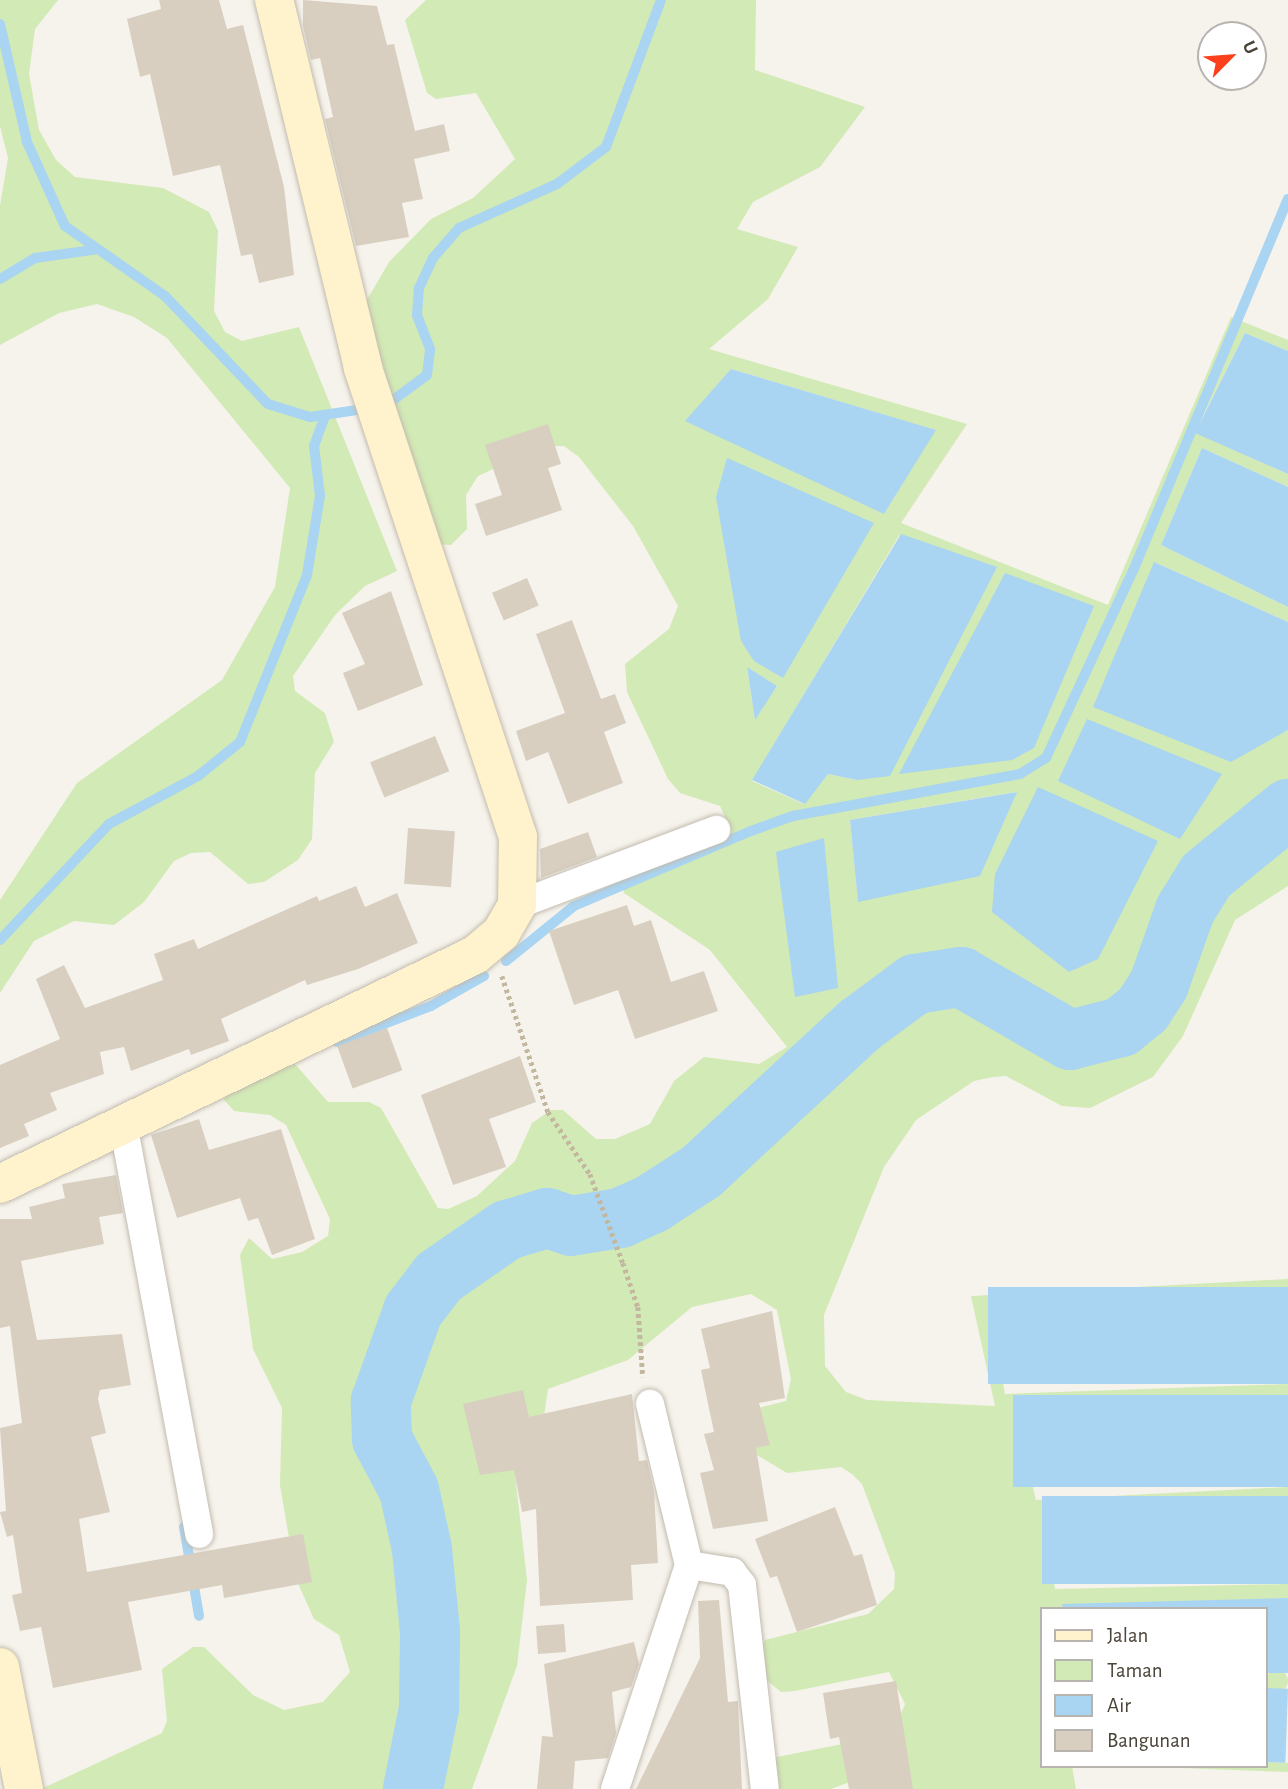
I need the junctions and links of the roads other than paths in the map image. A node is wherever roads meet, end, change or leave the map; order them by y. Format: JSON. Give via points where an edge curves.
{"nodes":[{"id":1,"x":274,"y":0,"type":"edge"},
{"id":2,"x":716,"y":830,"type":"dead end"},
{"id":3,"x":517,"y":905,"type":"junction"},
{"id":4,"x":123,"y":1123,"type":"junction"},
{"id":5,"x":0,"y":1184,"type":"edge"},
{"id":6,"x":650,"y":1404,"type":"road end"},
{"id":7,"x":199,"y":1534,"type":"dead end"},
{"id":8,"x":689,"y":1565,"type":"junction"},
{"id":9,"x":2,"y":1687,"type":"edge"},
{"id":10,"x":24,"y":1789,"type":"edge"},
{"id":11,"x":615,"y":1789,"type":"edge"},
{"id":12,"x":765,"y":1789,"type":"edge"}],
"edges":[{"from":1,"to":3,"type":"street","via":[[324,221],[370,386],[518,837]]},
{"from":2,"to":3,"type":"street"},
{"from":3,"to":4,"type":"street","via":[[475,955]]},
{"from":4,"to":5,"type":"street"},
{"from":4,"to":7,"type":"street"},
{"from":6,"to":8,"type":"street"},
{"from":8,"to":11,"type":"street"},
{"from":8,"to":12,"type":"street","via":[[732,1572],[742,1585]]},
{"from":9,"to":10,"type":"street"}]}
